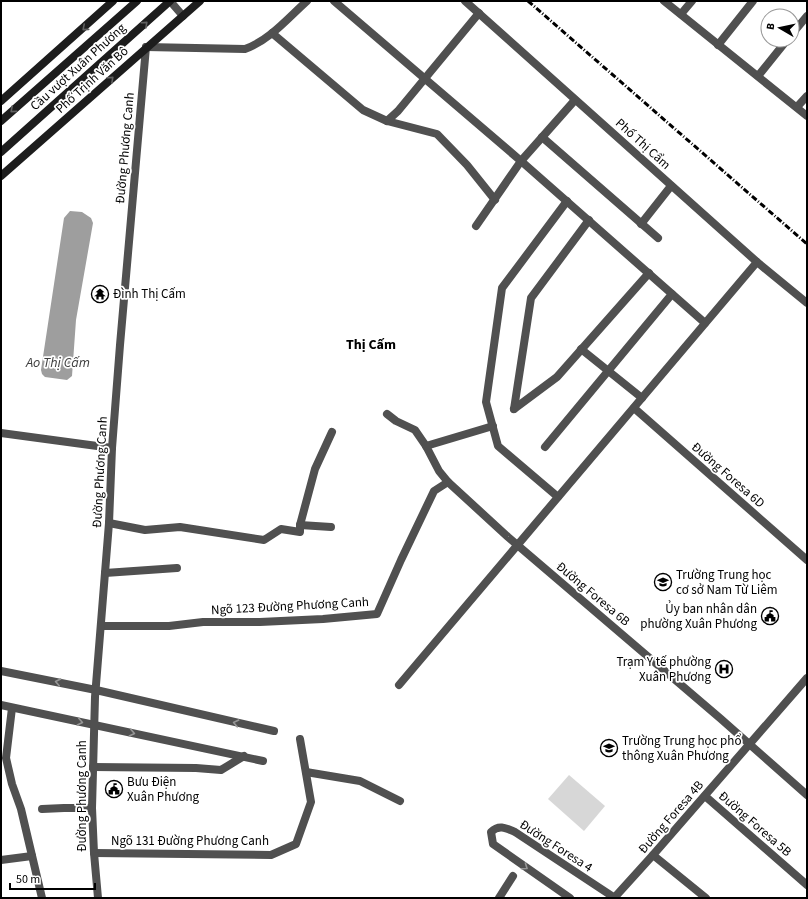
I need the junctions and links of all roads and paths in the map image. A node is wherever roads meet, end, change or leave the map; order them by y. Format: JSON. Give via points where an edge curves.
{"nodes":[{"id":1,"x":113,"y":1,"type":"edge"},
{"id":2,"x":137,"y":1,"type":"edge"},
{"id":3,"x":170,"y":1,"type":"edge"},
{"id":4,"x":200,"y":1,"type":"edge"},
{"id":5,"x":307,"y":1,"type":"edge"},
{"id":6,"x":334,"y":1,"type":"edge"},
{"id":7,"x":465,"y":1,"type":"edge"},
{"id":8,"x":664,"y":1,"type":"edge"},
{"id":9,"x":692,"y":1,"type":"edge"},
{"id":10,"x":753,"y":1,"type":"edge"},
{"id":11,"x":478,"y":13,"type":"junction"},
{"id":12,"x":681,"y":14,"type":"junction"},
{"id":13,"x":183,"y":16,"type":"junction"},
{"id":14,"x":807,"y":16,"type":"edge"},
{"id":15,"x":800,"y":24,"type":"edge"},
{"id":16,"x":272,"y":33,"type":"junction"},
{"id":17,"x":718,"y":44,"type":"junction"},
{"id":18,"x":146,"y":47,"type":"junction"},
{"id":19,"x":781,"y":48,"type":"edge"},
{"id":20,"x":758,"y":76,"type":"junction"},
{"id":21,"x":425,"y":78,"type":"junction"},
{"id":22,"x":807,"y":96,"type":"edge"},
{"id":23,"x":575,"y":100,"type":"junction"},
{"id":24,"x":1,"y":101,"type":"edge"},
{"id":25,"x":797,"y":108,"type":"junction"},
{"id":26,"x":807,"y":116,"type":"edge"},
{"id":27,"x":1,"y":120,"type":"edge"},
{"id":28,"x":387,"y":121,"type":"junction"},
{"id":29,"x":542,"y":137,"type":"junction"},
{"id":30,"x":1,"y":152,"type":"edge"},
{"id":31,"x":521,"y":161,"type":"junction"},
{"id":32,"x":1,"y":176,"type":"edge"},
{"id":33,"x":672,"y":186,"type":"junction"},
{"id":34,"x":495,"y":200,"type":"junction"},
{"id":35,"x":567,"y":201,"type":"junction"},
{"id":36,"x":589,"y":220,"type":"junction"},
{"id":37,"x":641,"y":224,"type":"junction"},
{"id":38,"x":476,"y":226,"type":"dead end"},
{"id":39,"x":658,"y":238,"type":"dead end"},
{"id":40,"x":757,"y":262,"type":"junction"},
{"id":41,"x":649,"y":274,"type":"junction"},
{"id":42,"x":672,"y":294,"type":"junction"},
{"id":43,"x":807,"y":303,"type":"edge"},
{"id":44,"x":705,"y":323,"type":"junction"},
{"id":45,"x":581,"y":349,"type":"junction"},
{"id":46,"x":609,"y":371,"type":"junction"},
{"id":47,"x":642,"y":398,"type":"junction"},
{"id":48,"x":634,"y":408,"type":"junction"},
{"id":49,"x":387,"y":414,"type":"dead end"},
{"id":50,"x":493,"y":426,"type":"junction"},
{"id":51,"x":332,"y":432,"type":"dead end"},
{"id":52,"x":1,"y":433,"type":"edge"},
{"id":53,"x":426,"y":446,"type":"junction"},
{"id":54,"x":545,"y":447,"type":"dead end"},
{"id":55,"x":112,"y":448,"type":"junction"},
{"id":56,"x":448,"y":482,"type":"junction"},
{"id":57,"x":558,"y":497,"type":"junction"},
{"id":58,"x":109,"y":523,"type":"junction"},
{"id":59,"x":300,"y":525,"type":"junction"},
{"id":60,"x":330,"y":528,"type":"dead end"},
{"id":61,"x":517,"y":545,"type":"junction"},
{"id":62,"x":807,"y":560,"type":"edge"},
{"id":63,"x":177,"y":568,"type":"dead end"},
{"id":64,"x":105,"y":573,"type":"junction"},
{"id":65,"x":101,"y":626,"type":"junction"},
{"id":66,"x":1,"y":671,"type":"edge"},
{"id":67,"x":807,"y":678,"type":"edge"},
{"id":68,"x":399,"y":685,"type":"dead end"},
{"id":69,"x":96,"y":690,"type":"junction"},
{"id":70,"x":1,"y":705,"type":"edge"},
{"id":71,"x":12,"y":708,"type":"junction"},
{"id":72,"x":94,"y":724,"type":"junction"},
{"id":73,"x":274,"y":731,"type":"dead end"},
{"id":74,"x":300,"y":739,"type":"dead end"},
{"id":75,"x":749,"y":745,"type":"junction"},
{"id":76,"x":244,"y":756,"type":"junction"},
{"id":77,"x":263,"y":761,"type":"dead end"},
{"id":78,"x":93,"y":767,"type":"junction"},
{"id":79,"x":306,"y":772,"type":"junction"},
{"id":80,"x":807,"y":794,"type":"edge"},
{"id":81,"x":705,"y":796,"type":"junction"},
{"id":82,"x":400,"y":801,"type":"dead end"},
{"id":83,"x":92,"y":808,"type":"junction"},
{"id":84,"x":42,"y":809,"type":"dead end"},
{"id":85,"x":94,"y":853,"type":"junction"},
{"id":86,"x":653,"y":855,"type":"junction"},
{"id":87,"x":32,"y":856,"type":"junction"},
{"id":88,"x":1,"y":860,"type":"edge"},
{"id":89,"x":514,"y":876,"type":"dead end"},
{"id":90,"x":807,"y":885,"type":"edge"},
{"id":91,"x":42,"y":898,"type":"edge"},
{"id":92,"x":98,"y":898,"type":"edge"},
{"id":93,"x":499,"y":898,"type":"edge"},
{"id":94,"x":570,"y":898,"type":"edge"},
{"id":95,"x":615,"y":898,"type":"edge"},
{"id":96,"x":706,"y":898,"type":"edge"}],
"edges":[{"from":1,"to":24,"type":"main road","one_way":true},
{"from":2,"to":27,"type":"main road","name":"Cầu vượt Xuân Phương","one_way":true},
{"from":3,"to":13,"type":"street"},
{"from":30,"to":3,"type":"main road","name":"Cầu vượt Xuân Phương","one_way":true,"bridge":true},
{"from":4,"to":13,"type":"main road","name":"Phố Trịnh Văn Bô"},
{"from":5,"to":16,"type":"street"},
{"from":6,"to":21,"type":"street"},
{"from":7,"to":11,"type":"street","name":"Phố Thị Cẩm"},
{"from":8,"to":12,"type":"street"},
{"from":9,"to":12,"type":"street"},
{"from":10,"to":17,"type":"street"},
{"from":11,"to":21,"type":"street"},
{"from":11,"to":23,"type":"street","name":"Phố Thị Cẩm"},
{"from":12,"to":17,"type":"street"},
{"from":13,"to":18,"type":"main road","name":"Phố Trịnh Văn Bô"},
{"from":14,"to":15,"type":"street"},
{"from":16,"to":18,"type":"street","via":[[254,46],[245,49]]},
{"from":16,"to":28,"type":"street","via":[[363,110]]},
{"from":17,"to":20,"type":"street"},
{"from":32,"to":18,"type":"main road","name":"Phố Trịnh Văn Bô","one_way":true},
{"from":18,"to":55,"type":"street","name":"Đường Phương Canh"},
{"from":19,"to":20,"type":"street"},
{"from":20,"to":25,"type":"street"},
{"from":21,"to":28,"type":"street"},
{"from":21,"to":31,"type":"street"},
{"from":22,"to":25,"type":"street"},
{"from":23,"to":29,"type":"street"},
{"from":23,"to":33,"type":"street","name":"Phố Thị Cẩm"},
{"from":25,"to":26,"type":"street"},
{"from":28,"to":34,"type":"street","via":[[437,134],[467,165]]},
{"from":29,"to":31,"type":"street"},
{"from":29,"to":37,"type":"street"},
{"from":31,"to":34,"type":"street"},
{"from":31,"to":35,"type":"street"},
{"from":33,"to":37,"type":"street"},
{"from":33,"to":40,"type":"street","name":"Phố Thị Cẩm"},
{"from":34,"to":38,"type":"street"},
{"from":35,"to":36,"type":"street"},
{"from":35,"to":50,"type":"street","via":[[502,288],[486,402]]},
{"from":36,"to":41,"type":"street"},
{"from":36,"to":45,"type":"street","via":[[531,298],[514,409],[557,377]]},
{"from":37,"to":39,"type":"street"},
{"from":40,"to":43,"type":"street","name":"Phố Thị Cẩm"},
{"from":40,"to":44,"type":"street"},
{"from":41,"to":42,"type":"street"},
{"from":41,"to":45,"type":"street"},
{"from":42,"to":44,"type":"street"},
{"from":42,"to":46,"type":"street"},
{"from":44,"to":47,"type":"street"},
{"from":45,"to":46,"type":"street"},
{"from":46,"to":47,"type":"street"},
{"from":46,"to":54,"type":"street"},
{"from":47,"to":48,"type":"street"},
{"from":48,"to":57,"type":"street"},
{"from":48,"to":62,"type":"street","name":"Đường Foresa 6D"},
{"from":49,"to":53,"type":"street","name":"Đường Foresa 6B","via":[[415,430]]},
{"from":50,"to":53,"type":"street"},
{"from":50,"to":57,"type":"street","via":[[498,446]]},
{"from":51,"to":59,"type":"street","via":[[315,469]]},
{"from":52,"to":55,"type":"street"},
{"from":53,"to":56,"type":"street","name":"Đường Foresa 6B"},
{"from":55,"to":58,"type":"street","name":"Đường Phương Canh"},
{"from":56,"to":61,"type":"street","name":"Đường Foresa 6B"},
{"from":56,"to":65,"type":"street","name":"Ngõ 123 Đường Phương Canh","via":[[434,491],[377,614],[260,622],[203,622],[169,626]]},
{"from":57,"to":61,"type":"street"},
{"from":58,"to":59,"type":"street","via":[[145,530],[180,527],[264,540],[281,529],[300,532]]},
{"from":58,"to":64,"type":"street","name":"Đường Phương Canh"},
{"from":59,"to":60,"type":"street"},
{"from":61,"to":68,"type":"street"},
{"from":61,"to":75,"type":"street","name":"Đường Foresa 6B"},
{"from":63,"to":64,"type":"street"},
{"from":64,"to":65,"type":"street","name":"Đường Phương Canh"},
{"from":65,"to":69,"type":"street","name":"Đường Phương Canh"},
{"from":69,"to":66,"type":"street","one_way":true},
{"from":67,"to":75,"type":"street","name":"Đường Foresa 4B"},
{"from":69,"to":72,"type":"street","name":"Đường Phương Canh"},
{"from":73,"to":69,"type":"street","one_way":true},
{"from":70,"to":71,"type":"street"},
{"from":71,"to":72,"type":"street","one_way":true},
{"from":71,"to":87,"type":"street","via":[[6,758],[12,784],[22,809]]},
{"from":72,"to":76,"type":"street","one_way":true},
{"from":72,"to":78,"type":"street","name":"Đường Phương Canh"},
{"from":74,"to":79,"type":"street","name":"Ngõ 131 Đường Phương Canh"},
{"from":75,"to":80,"type":"street","name":"Đường Foresa 6B"},
{"from":75,"to":81,"type":"street","name":"Đường Foresa 4B"},
{"from":76,"to":77,"type":"street"},
{"from":76,"to":78,"type":"street","via":[[221,770]]},
{"from":78,"to":83,"type":"street","name":"Đường Phương Canh"},
{"from":79,"to":82,"type":"street","via":[[360,781]]},
{"from":79,"to":85,"type":"street","name":"Ngõ 131 Đường Phương Canh","via":[[311,802],[296,844],[271,855]]},
{"from":81,"to":86,"type":"street","name":"Đường Foresa 4B"},
{"from":81,"to":90,"type":"street","name":"Đường Foresa 5B"},
{"from":83,"to":84,"type":"street"},
{"from":83,"to":85,"type":"street","name":"Đường Phương Canh"},
{"from":85,"to":92,"type":"street","name":"Đường Phương Canh"},
{"from":86,"to":95,"type":"street","name":"Đường Foresa 4B"},
{"from":86,"to":96,"type":"street"},
{"from":87,"to":88,"type":"street"},
{"from":87,"to":91,"type":"street"},
{"from":89,"to":93,"type":"street"},
{"from":95,"to":94,"type":"street","name":"Đường Foresa 4","one_way":true,"via":[[515,832],[504,827],[491,832],[493,844]]}]}
